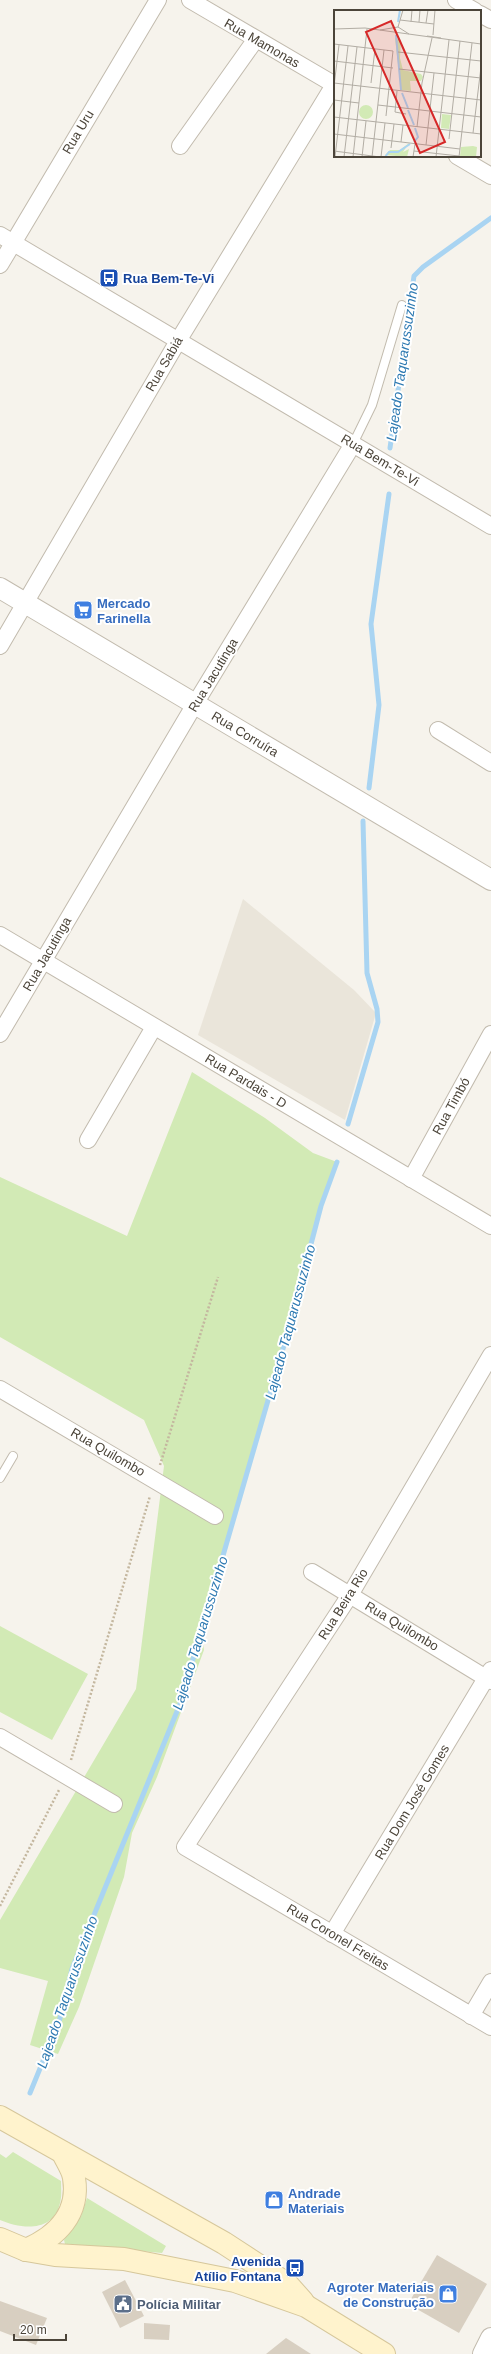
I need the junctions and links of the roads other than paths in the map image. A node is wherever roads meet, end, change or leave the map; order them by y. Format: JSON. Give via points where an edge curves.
{"nodes":[{"id":1,"x":158,"y":0,"type":"edge"},
{"id":2,"x":190,"y":0,"type":"edge"},
{"id":3,"x":456,"y":0,"type":"edge"},
{"id":4,"x":473,"y":10,"type":"edge"},
{"id":5,"x":481,"y":15,"type":"edge"},
{"id":6,"x":491,"y":20,"type":"edge"},
{"id":7,"x":256,"y":39,"type":"junction"},
{"id":8,"x":334,"y":84,"type":"edge"},
{"id":9,"x":334,"y":87,"type":"edge"},
{"id":10,"x":180,"y":146,"type":"dead end"},
{"id":11,"x":459,"y":157,"type":"edge"},
{"id":12,"x":491,"y":176,"type":"edge"},
{"id":13,"x":7,"y":238,"type":"edge"},
{"id":14,"x":0,"y":265,"type":"edge"},
{"id":15,"x":402,"y":305,"type":"dead end"},
{"id":16,"x":178,"y":341,"type":"junction"},
{"id":17,"x":353,"y":444,"type":"junction"},
{"id":18,"x":491,"y":526,"type":"edge"},
{"id":19,"x":0,"y":588,"type":"edge"},
{"id":20,"x":25,"y":603,"type":"junction"},
{"id":21,"x":0,"y":646,"type":"edge"},
{"id":22,"x":195,"y":704,"type":"junction"},
{"id":23,"x":438,"y":730,"type":"dead end"},
{"id":24,"x":491,"y":763,"type":"edge"},
{"id":25,"x":491,"y":880,"type":"edge"},
{"id":26,"x":0,"y":935,"type":"edge"},
{"id":27,"x":43,"y":961,"type":"junction"},
{"id":28,"x":154,"y":1026,"type":"junction"},
{"id":29,"x":0,"y":1034,"type":"edge"},
{"id":30,"x":491,"y":1034,"type":"edge"},
{"id":31,"x":88,"y":1140,"type":"dead end"},
{"id":32,"x":411,"y":1179,"type":"junction"},
{"id":33,"x":491,"y":1226,"type":"edge"},
{"id":34,"x":491,"y":1355,"type":"edge"},
{"id":35,"x":0,"y":1389,"type":"edge"},
{"id":36,"x":13,"y":1456,"type":"dead end"},
{"id":37,"x":0,"y":1478,"type":"edge"},
{"id":38,"x":215,"y":1516,"type":"dead end"},
{"id":39,"x":312,"y":1572,"type":"dead end"},
{"id":40,"x":350,"y":1595,"type":"junction"},
{"id":41,"x":489,"y":1676,"type":"edge"},
{"id":42,"x":0,"y":1737,"type":"edge"},
{"id":43,"x":114,"y":1804,"type":"dead end"},
{"id":44,"x":185,"y":1847,"type":"joint"},
{"id":45,"x":332,"y":1934,"type":"junction"},
{"id":46,"x":491,"y":1982,"type":"edge"},
{"id":47,"x":471,"y":2016,"type":"junction"},
{"id":48,"x":491,"y":2028,"type":"edge"},
{"id":49,"x":0,"y":2117,"type":"edge"},
{"id":50,"x":63,"y":2153,"type":"junction"},
{"id":51,"x":0,"y":2239,"type":"edge"},
{"id":52,"x":26,"y":2250,"type":"junction"},
{"id":53,"x":306,"y":2306,"type":"junction"},
{"id":54,"x":491,"y":2338,"type":"edge"},
{"id":55,"x":384,"y":2354,"type":"edge"},
{"id":56,"x":483,"y":2354,"type":"edge"}],
"edges":[{"from":1,"to":13,"type":"street","name":"Rua Uru"},
{"from":2,"to":7,"type":"street","name":"Rua Mamonas"},
{"from":3,"to":4,"type":"street"},
{"from":5,"to":6,"type":"street"},
{"from":7,"to":8,"type":"street","name":"Rua Mamonas"},
{"from":7,"to":10,"type":"street"},
{"from":9,"to":16,"type":"street","name":"Rua Sabiá"},
{"from":11,"to":12,"type":"street"},
{"from":13,"to":14,"type":"street","name":"Rua Uru"},
{"from":13,"to":16,"type":"street","name":"Rua Bem-Te-Vi"},
{"from":15,"to":17,"type":"lane","name":"Rua Jacutinga","via":[[372,405]]},
{"from":16,"to":17,"type":"street","name":"Rua Bem-Te-Vi"},
{"from":16,"to":20,"type":"street","name":"Rua Sabiá"},
{"from":17,"to":18,"type":"street","name":"Rua Bem-Te-Vi"},
{"from":17,"to":22,"type":"street","name":"Rua Jacutinga"},
{"from":19,"to":20,"type":"street","name":"Rua Corruíra"},
{"from":20,"to":21,"type":"street","name":"Rua Sabiá"},
{"from":20,"to":22,"type":"street","name":"Rua Corruíra"},
{"from":22,"to":25,"type":"street","name":"Rua Corruíra"},
{"from":22,"to":27,"type":"street","name":"Rua Jacutinga"},
{"from":23,"to":24,"type":"street"},
{"from":26,"to":27,"type":"street","name":"Rua Pardais - D"},
{"from":27,"to":28,"type":"street","name":"Rua Pardais - D"},
{"from":27,"to":29,"type":"street","name":"Rua Jacutinga"},
{"from":28,"to":31,"type":"street"},
{"from":28,"to":32,"type":"street","name":"Rua Pardais - D"},
{"from":30,"to":32,"type":"street","name":"Rua Timbó"},
{"from":32,"to":33,"type":"street","name":"Rua Pardais - D"},
{"from":34,"to":40,"type":"street","name":"Rua Beira Rio"},
{"from":35,"to":38,"type":"street","name":"Rua Quilombo"},
{"from":36,"to":37,"type":"lane"},
{"from":39,"to":40,"type":"street","name":"Rua Quilombo"},
{"from":40,"to":41,"type":"street","name":"Rua Quilombo"},
{"from":40,"to":44,"type":"street","name":"Rua Beira Rio"},
{"from":41,"to":45,"type":"street","name":"Rua Dom José Gomes"},
{"from":42,"to":43,"type":"street"},
{"from":44,"to":45,"type":"street","name":"Rua Coronel Freitas"},
{"from":45,"to":47,"type":"street","name":"Rua Coronel Freitas"},
{"from":46,"to":47,"type":"street"},
{"from":47,"to":48,"type":"street","name":"Rua Coronel Freitas"},
{"from":49,"to":50,"type":"main road"},
{"from":50,"to":52,"type":"main road","via":[[74,2178],[70,2212],[60,2229],[44,2242]]},
{"from":50,"to":53,"type":"main road","via":[[224,2243],[287,2284]]},
{"from":51,"to":52,"type":"main road"},
{"from":52,"to":53,"type":"main road","via":[[55,2255],[124,2259],[206,2275]]},
{"from":53,"to":55,"type":"main road"},
{"from":54,"to":56,"type":"street"}]}
